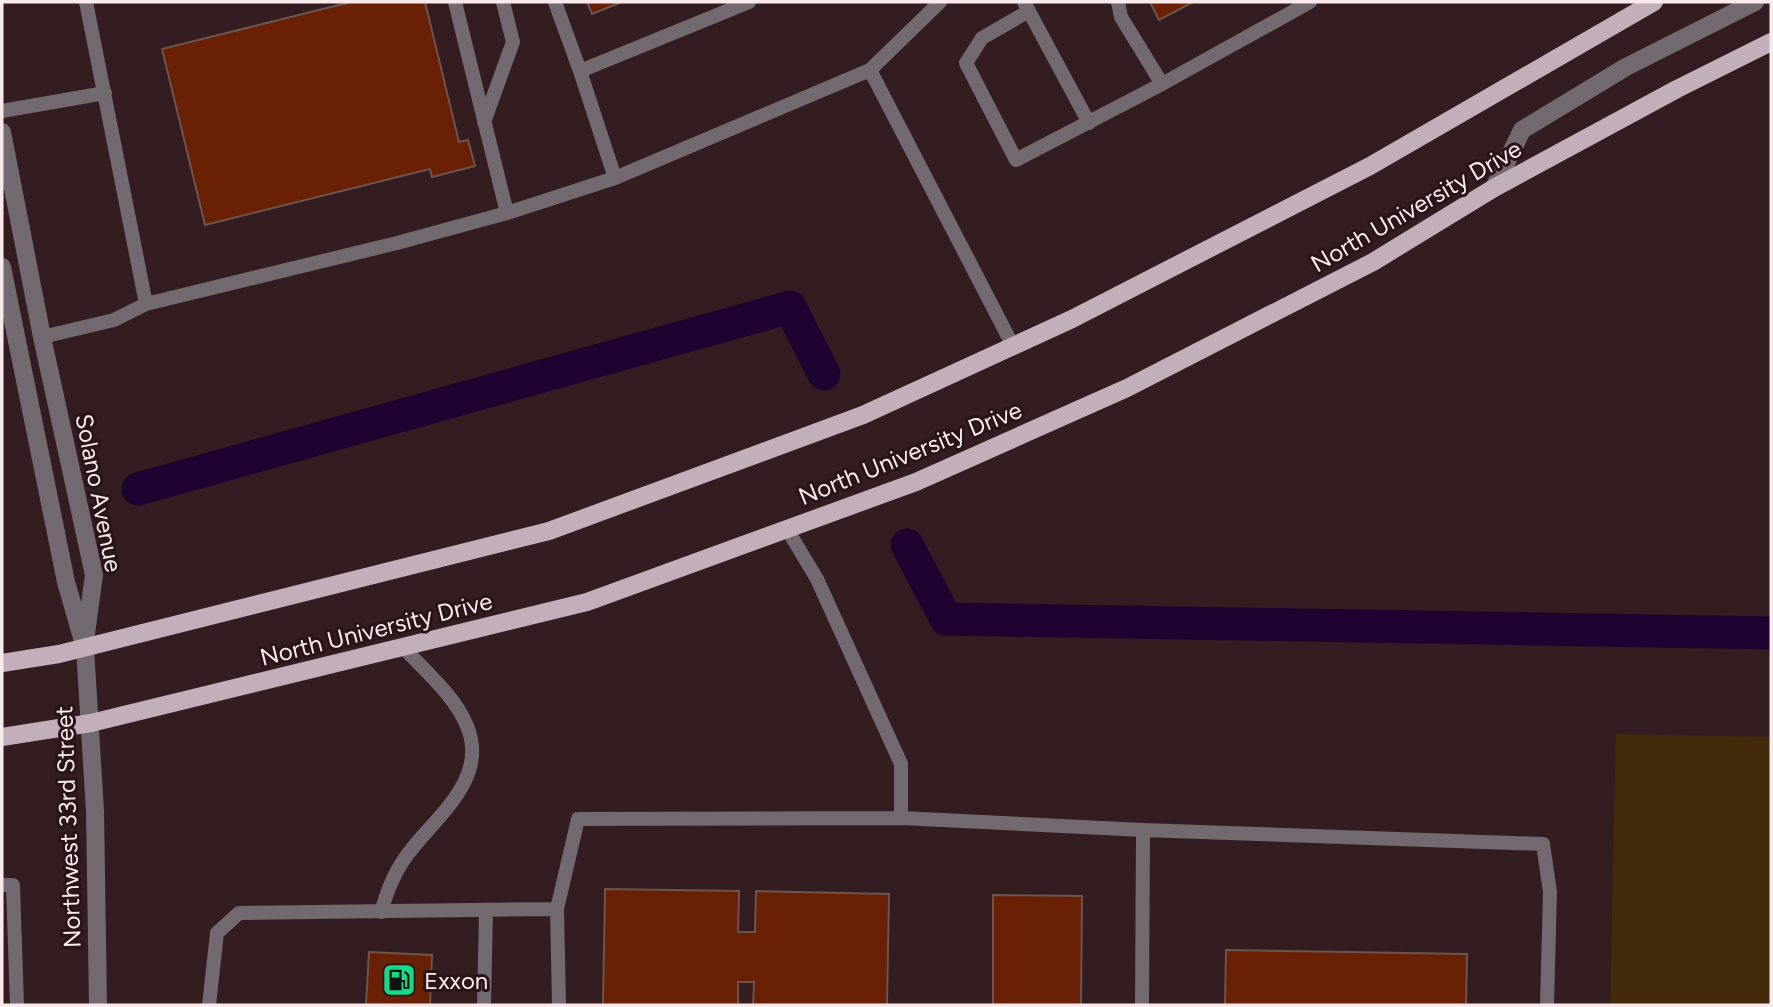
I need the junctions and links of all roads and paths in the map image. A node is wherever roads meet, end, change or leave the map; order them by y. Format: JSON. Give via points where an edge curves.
{"nodes":[{"id":1,"x":86,"y":2,"type":"edge"},
{"id":2,"x":455,"y":2,"type":"edge"},
{"id":3,"x":503,"y":2,"type":"edge"},
{"id":4,"x":555,"y":2,"type":"edge"},
{"id":5,"x":749,"y":2,"type":"edge"},
{"id":6,"x":940,"y":2,"type":"edge"},
{"id":7,"x":1118,"y":2,"type":"edge"},
{"id":8,"x":1310,"y":2,"type":"edge"},
{"id":9,"x":1654,"y":2,"type":"edge"},
{"id":10,"x":1755,"y":2,"type":"edge"},
{"id":11,"x":1026,"y":7,"type":"edge"},
{"id":12,"x":1771,"y":41,"type":"edge"},
{"id":13,"x":870,"y":70,"type":"junction"},
{"id":14,"x":580,"y":71,"type":"junction"},
{"id":15,"x":1162,"y":84,"type":"junction"},
{"id":16,"x":105,"y":93,"type":"junction"},
{"id":17,"x":2,"y":110,"type":"edge"},
{"id":18,"x":1089,"y":122,"type":"junction"},
{"id":19,"x":483,"y":123,"type":"junction"},
{"id":20,"x":2,"y":132,"type":"edge"},
{"id":21,"x":615,"y":178,"type":"junction"},
{"id":22,"x":1494,"y":188,"type":"junction"},
{"id":23,"x":507,"y":213,"type":"junction"},
{"id":24,"x":2,"y":267,"type":"edge"},
{"id":25,"x":146,"y":304,"type":"junction"},
{"id":26,"x":42,"y":337,"type":"junction"},
{"id":27,"x":1013,"y":346,"type":"junction"},
{"id":28,"x":787,"y":529,"type":"junction"},
{"id":29,"x":403,"y":647,"type":"junction"},
{"id":30,"x":85,"y":648,"type":"junction"},
{"id":31,"x":2,"y":663,"type":"edge"},
{"id":32,"x":91,"y":723,"type":"junction"},
{"id":33,"x":2,"y":737,"type":"edge"},
{"id":34,"x":901,"y":818,"type":"junction"},
{"id":35,"x":1143,"y":830,"type":"junction"},
{"id":36,"x":2,"y":885,"type":"edge"},
{"id":37,"x":557,"y":909,"type":"junction"},
{"id":38,"x":486,"y":911,"type":"junction"},
{"id":39,"x":381,"y":912,"type":"junction"},
{"id":40,"x":17,"y":1005,"type":"edge"},
{"id":41,"x":97,"y":1005,"type":"edge"},
{"id":42,"x":209,"y":1005,"type":"edge"},
{"id":43,"x":484,"y":1005,"type":"edge"},
{"id":44,"x":559,"y":1005,"type":"edge"},
{"id":45,"x":1142,"y":1005,"type":"edge"},
{"id":46,"x":1548,"y":1005,"type":"edge"}],
"edges":[{"from":1,"to":16,"type":"lane"},
{"from":2,"to":19,"type":"lane"},
{"from":3,"to":19,"type":"lane","via":[[513,42]]},
{"from":4,"to":14,"type":"lane"},
{"from":5,"to":14,"type":"lane"},
{"from":6,"to":13,"type":"lane"},
{"from":7,"to":15,"type":"lane","via":[[1121,17]]},
{"from":8,"to":15,"type":"lane"},
{"from":9,"to":27,"type":"main road","via":[[1370,166]]},
{"from":10,"to":22,"type":"street","via":[[1626,66],[1522,130]]},
{"from":11,"to":18,"type":"lane"},
{"from":11,"to":18,"type":"lane","via":[[982,38],[966,63],[1016,160]]},
{"from":12,"to":22,"type":"main road","name":"North University Drive"},
{"from":13,"to":21,"type":"lane"},
{"from":13,"to":27,"type":"lane"},
{"from":14,"to":21,"type":"lane"},
{"from":15,"to":18,"type":"lane"},
{"from":16,"to":17,"type":"lane"},
{"from":16,"to":25,"type":"lane"},
{"from":19,"to":23,"type":"lane"},
{"from":20,"to":26,"type":"street","name":"Solano Avenue"},
{"from":21,"to":23,"type":"lane"},
{"from":22,"to":28,"type":"main road","name":"North University Drive","via":[[1373,262],[1127,388],[916,482]]},
{"from":23,"to":25,"type":"lane"},
{"from":24,"to":30,"type":"street","name":"Solano Avenue","via":[[66,582]]},
{"from":25,"to":26,"type":"lane","via":[[114,320]]},
{"from":26,"to":30,"type":"street","name":"Solano Avenue","via":[[94,575]]},
{"from":27,"to":30,"type":"main road","via":[[863,415],[549,531]]},
{"from":28,"to":29,"type":"main road","name":"North University Drive","via":[[587,602]]},
{"from":28,"to":34,"type":"lane","via":[[817,579],[901,764]]},
{"from":29,"to":32,"type":"main road","name":"North University Drive"},
{"from":29,"to":39,"type":"lane","via":[[457,707],[472,743],[466,782],[406,856],[390,881]]},
{"from":30,"to":31,"type":"main road"},
{"from":30,"to":32,"type":"street","name":"Northwest 33rd Street"},
{"from":32,"to":33,"type":"main road","name":"North University Drive"},
{"from":32,"to":41,"type":"street","name":"Northwest 33rd Street"},
{"from":34,"to":35,"type":"lane"},
{"from":34,"to":37,"type":"lane","via":[[578,819]]},
{"from":35,"to":45,"type":"lane"},
{"from":35,"to":46,"type":"lane","via":[[1543,844],[1550,892]]},
{"from":36,"to":40,"type":"lane","via":[[13,885]]},
{"from":37,"to":38,"type":"lane"},
{"from":37,"to":44,"type":"lane"},
{"from":38,"to":39,"type":"lane"},
{"from":38,"to":43,"type":"lane"},
{"from":39,"to":42,"type":"lane","via":[[239,913],[217,933]]}]}
